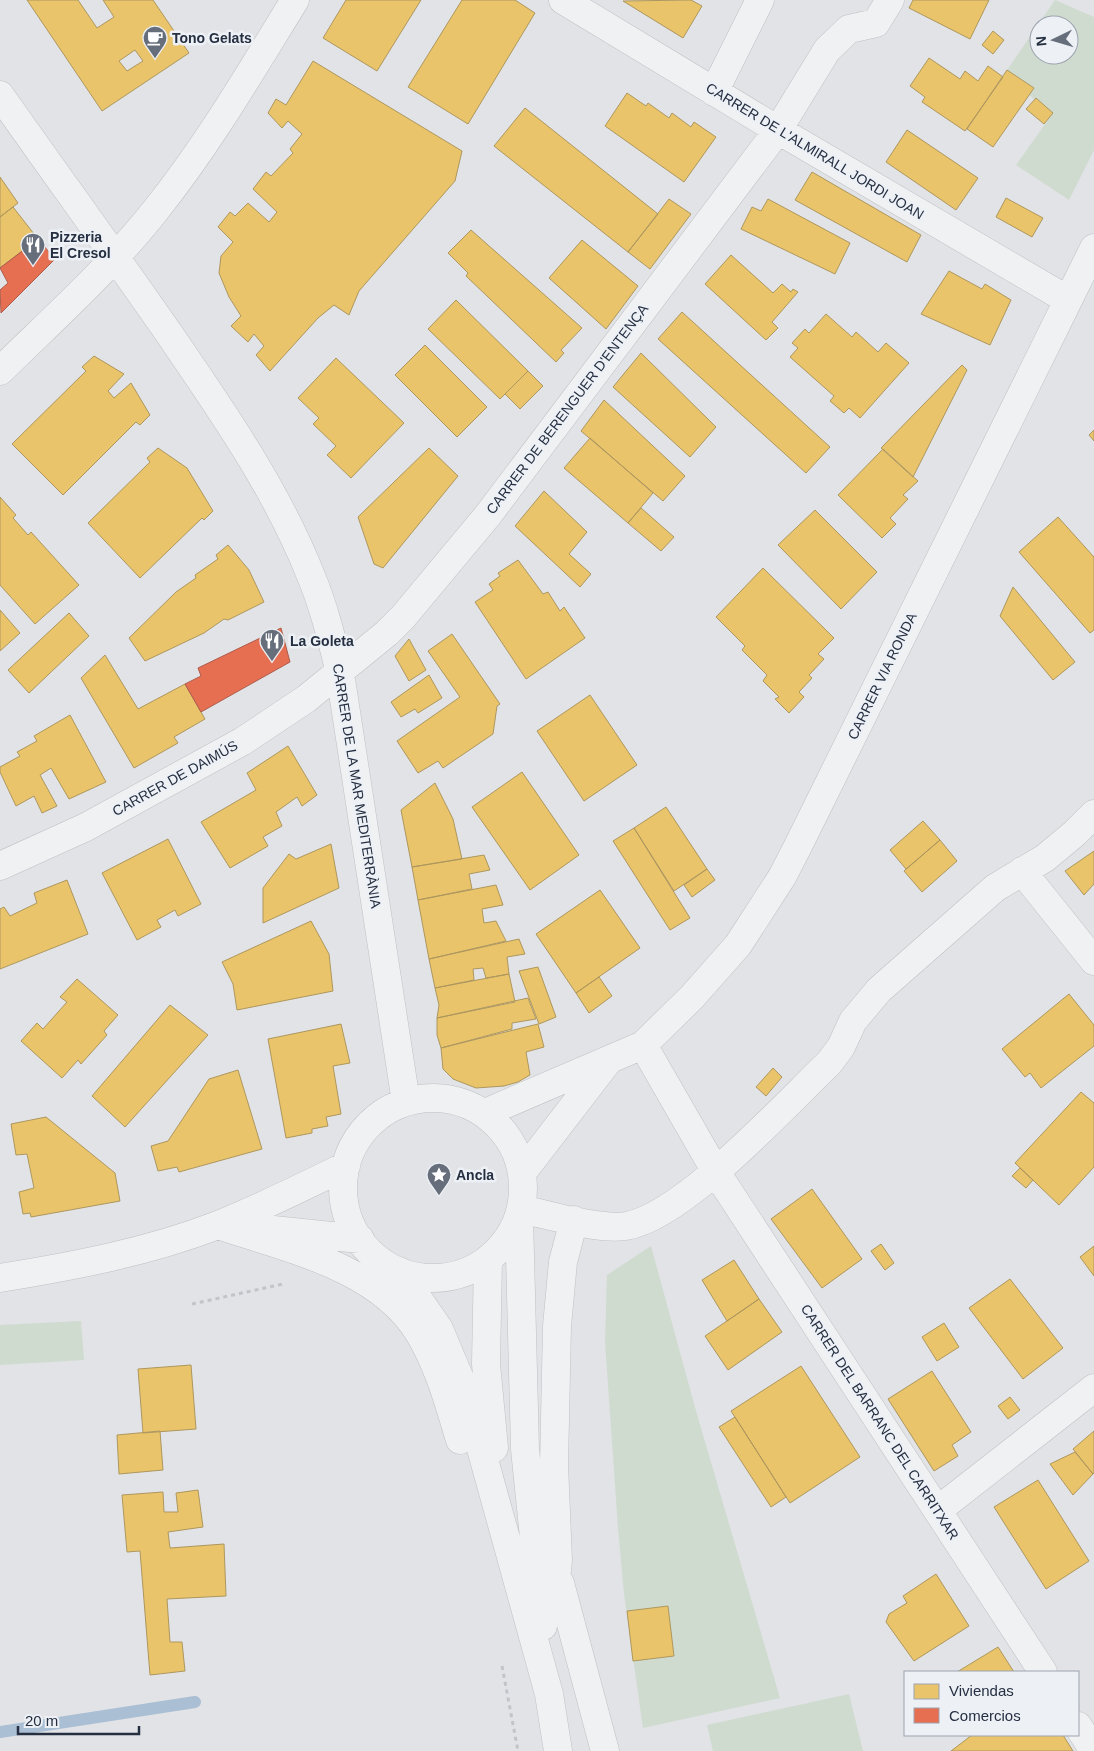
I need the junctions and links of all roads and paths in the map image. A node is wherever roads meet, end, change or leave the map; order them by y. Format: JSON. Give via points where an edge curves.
{"nodes":[{"id":1,"x":295,"y":0,"type":"edge"},
{"id":2,"x":564,"y":0,"type":"edge"},
{"id":3,"x":760,"y":0,"type":"edge"},
{"id":4,"x":890,"y":0,"type":"edge"},
{"id":5,"x":714,"y":92,"type":"junction"},
{"id":6,"x":0,"y":95,"type":"edge"},
{"id":7,"x":778,"y":130,"type":"junction"},
{"id":8,"x":1094,"y":248,"type":"edge"},
{"id":9,"x":116,"y":257,"type":"junction"},
{"id":10,"x":1068,"y":300,"type":"junction"},
{"id":11,"x":0,"y":371,"type":"edge"},
{"id":12,"x":340,"y":673,"type":"junction"},
{"id":13,"x":1094,"y":814,"type":"edge"},
{"id":14,"x":0,"y":866,"type":"edge"},
{"id":15,"x":1022,"y":871,"type":"junction"},
{"id":16,"x":1094,"y":960,"type":"edge"},
{"id":17,"x":643,"y":1045,"type":"junction"},
{"id":18,"x":612,"y":1057,"type":"junction"},
{"id":19,"x":406,"y":1102,"type":"junction"},
{"id":20,"x":485,"y":1113,"type":"junction"},
{"id":21,"x":346,"y":1166,"type":"junction"},
{"id":22,"x":716,"y":1172,"type":"junction"},
{"id":23,"x":522,"y":1173,"type":"junction"},
{"id":24,"x":520,"y":1212,"type":"junction"},
{"id":25,"x":574,"y":1220,"type":"junction"},
{"id":26,"x":218,"y":1225,"type":"junction"},
{"id":27,"x":360,"y":1239,"type":"junction"},
{"id":28,"x":488,"y":1258,"type":"junction"},
{"id":29,"x":399,"y":1271,"type":"junction"},
{"id":30,"x":0,"y":1278,"type":"edge"},
{"id":31,"x":286,"y":1284,"type":"dead end"},
{"id":32,"x":192,"y":1304,"type":"dead end"},
{"id":33,"x":1094,"y":1388,"type":"edge"},
{"id":34,"x":938,"y":1510,"type":"junction"},
{"id":35,"x":501,"y":1522,"type":"junction"},
{"id":36,"x":557,"y":1570,"type":"junction"},
{"id":37,"x":548,"y":1664,"type":"junction"},
{"id":38,"x":1042,"y":1671,"type":"edge"},
{"id":39,"x":549,"y":1694,"type":"junction"},
{"id":40,"x":1079,"y":1728,"type":"edge"},
{"id":41,"x":558,"y":1751,"type":"edge"},
{"id":42,"x":605,"y":1751,"type":"edge"},
{"id":43,"x":1094,"y":1751,"type":"edge"}],
"edges":[{"from":1,"to":9,"type":"street","via":[[194,159]]},
{"from":2,"to":5,"type":"street","name":"CARRER DE L'ALMIRALL JORDI JOAN"},
{"from":3,"to":5,"type":"street"},
{"from":4,"to":7,"type":"street","name":"CARRER DE BERENGUER D'ENTENÇA","via":[[876,23],[849,29],[828,50]]},
{"from":5,"to":7,"type":"street","name":"CARRER DE L'ALMIRALL JORDI JOAN"},
{"from":6,"to":9,"type":"street","name":"CARRER DE LA MAR MEDITERRÀNIA"},
{"from":7,"to":10,"type":"street","name":"CARRER DE L'ALMIRALL JORDI JOAN"},
{"from":7,"to":12,"type":"street","name":"CARRER DE BERENGUER D'ENTENÇA","via":[[488,515],[403,617]]},
{"from":8,"to":10,"type":"street","name":"CARRER VIA RONDA"},
{"from":9,"to":11,"type":"street"},
{"from":9,"to":12,"type":"street","name":"CARRER DE LA MAR MEDITERRÀNIA","via":[[240,437],[263,476],[311,575],[327,620]]},
{"from":10,"to":17,"type":"street","name":"CARRER VIA RONDA","via":[[782,877],[738,945]]},
{"from":12,"to":14,"type":"street","name":"CARRER DE DAIMÚS","via":[[277,720],[188,773],[63,839]]},
{"from":12,"to":19,"type":"street","name":"CARRER DE LA MAR MEDITERRÀNIA"},
{"from":13,"to":15,"type":"street","via":[[1045,858]]},
{"from":15,"to":16,"type":"street"},
{"from":15,"to":22,"type":"street","via":[[995,888],[879,990],[853,1021],[829,1063]]},
{"from":17,"to":18,"type":"street","name":"CARRER VIA RONDA"},
{"from":17,"to":22,"type":"street","name":"CARRER DEL BARRANC DEL CARRITXAR"},
{"from":18,"to":20,"type":"street","name":"CARRER VIA RONDA"},
{"from":18,"to":23,"type":"street"},
{"from":19,"to":20,"type":"street","via":[[432,1097],[460,1101]]},
{"from":19,"to":21,"type":"street","via":[[385,1112],[368,1126],[354,1145]]},
{"from":20,"to":23,"type":"street","via":[[509,1139]]},
{"from":21,"to":26,"type":"street"},
{"from":21,"to":27,"type":"street","via":[[343,1189],[348,1216]]},
{"from":22,"to":25,"type":"street","via":[[662,1212],[644,1221],[615,1227]]},
{"from":22,"to":34,"type":"street","name":"CARRER DEL BARRANC DEL CARRITXAR"},
{"from":23,"to":24,"type":"street"},
{"from":24,"to":25,"type":"street"},
{"from":24,"to":28,"type":"street","via":[[512,1232]]},
{"from":24,"to":37,"type":"street","via":[[525,1449]]},
{"from":25,"to":36,"type":"street","via":[[563,1262],[557,1326],[554,1465]]},
{"from":26,"to":27,"type":"street"},
{"from":26,"to":30,"type":"street","via":[[80,1265]]},
{"from":26,"to":35,"type":"street","via":[[334,1265],[366,1281],[400,1309],[428,1349],[461,1445]]},
{"from":27,"to":29,"type":"street","via":[[377,1258]]},
{"from":28,"to":29,"type":"street","via":[[474,1268],[450,1276],[424,1277]]},
{"from":28,"to":35,"type":"street","via":[[486,1364]]},
{"from":29,"to":35,"type":"street","via":[[439,1329],[453,1359]]},
{"from":31,"to":32,"type":"path"},
{"from":33,"to":34,"type":"street"},
{"from":34,"to":38,"type":"street","name":"CARRER DEL BARRANC DEL CARRITXAR"},
{"from":35,"to":39,"type":"street"},
{"from":36,"to":37,"type":"street"},
{"from":36,"to":42,"type":"street"},
{"from":37,"to":39,"type":"street"},
{"from":39,"to":41,"type":"street"},
{"from":40,"to":43,"type":"street"}]}
